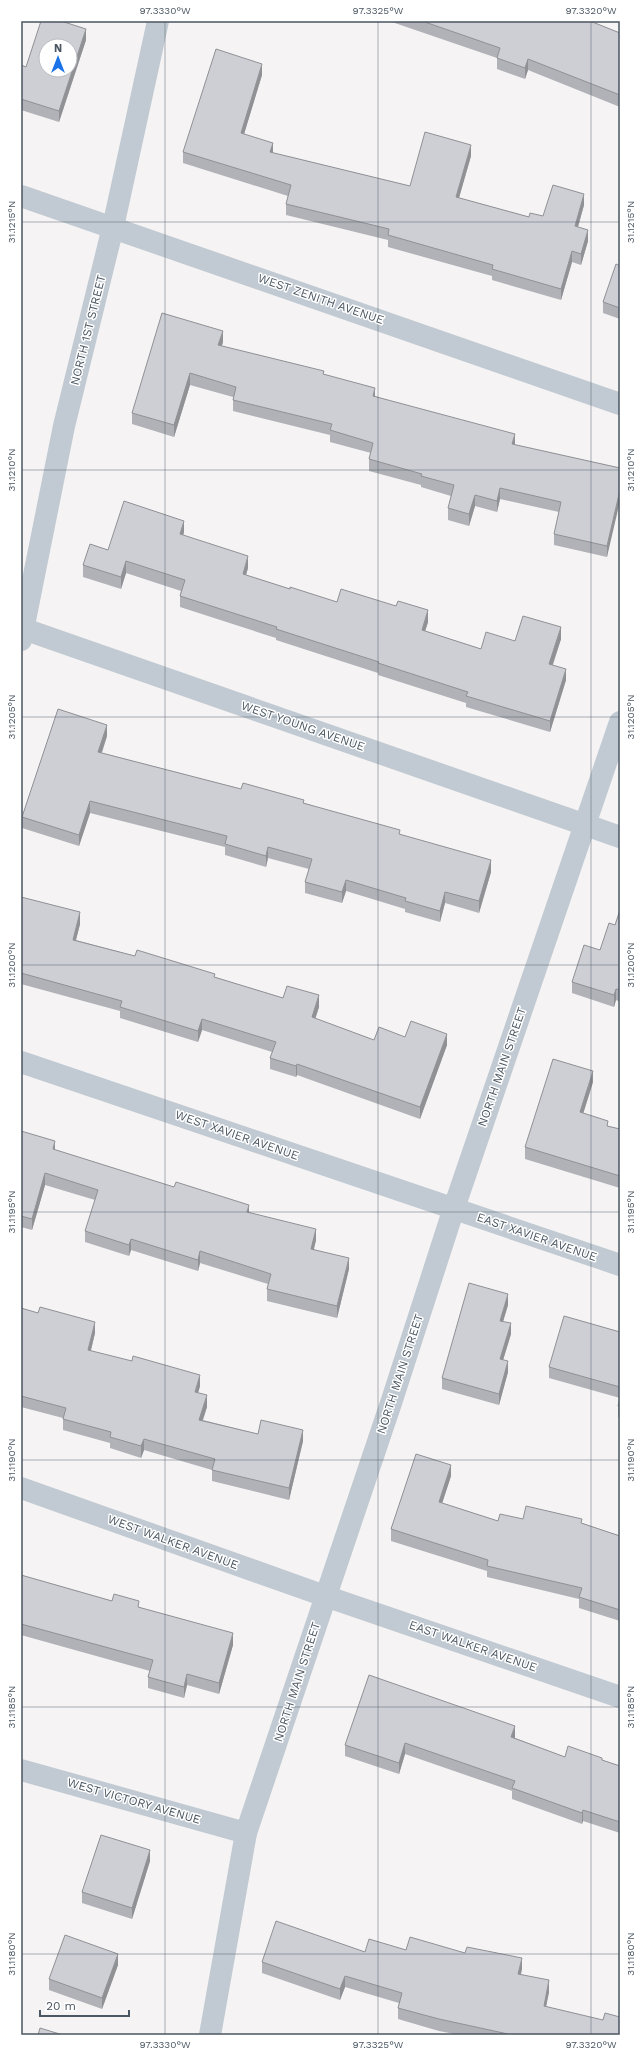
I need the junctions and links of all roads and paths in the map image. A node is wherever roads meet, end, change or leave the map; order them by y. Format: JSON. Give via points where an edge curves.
{"nodes":[{"id":1,"x":158,"y":21,"type":"edge"},
{"id":2,"x":21,"y":196,"type":"edge"},
{"id":3,"x":113,"y":227,"type":"junction"},
{"id":4,"x":620,"y":404,"type":"edge"},
{"id":5,"x":22,"y":632,"type":"edge"},
{"id":6,"x":620,"y":722,"type":"edge"},
{"id":7,"x":584,"y":825,"type":"junction"},
{"id":8,"x":620,"y":837,"type":"edge"},
{"id":9,"x":21,"y":1062,"type":"edge"},
{"id":10,"x":454,"y":1208,"type":"junction"},
{"id":11,"x":620,"y":1265,"type":"edge"},
{"id":12,"x":21,"y":1488,"type":"edge"},
{"id":13,"x":325,"y":1596,"type":"junction"},
{"id":14,"x":620,"y":1697,"type":"edge"},
{"id":15,"x":21,"y":1770,"type":"edge"},
{"id":16,"x":246,"y":1833,"type":"junction"},
{"id":17,"x":215,"y":2034,"type":"edge"}],
"edges":[{"from":1,"to":3,"type":"street","name":"NORTH 1ST STREET"},
{"from":2,"to":3,"type":"street","name":"WEST ZENITH AVENUE"},
{"from":3,"to":4,"type":"street","name":"WEST ZENITH AVENUE"},
{"from":3,"to":5,"type":"street","name":"NORTH 1ST STREET","via":[[64,426]]},
{"from":5,"to":7,"type":"street","name":"WEST YOUNG AVENUE"},
{"from":6,"to":7,"type":"street","name":"NORTH MAIN STREET"},
{"from":7,"to":8,"type":"street","name":"WEST YOUNG AVENUE"},
{"from":7,"to":10,"type":"street","name":"NORTH MAIN STREET"},
{"from":9,"to":10,"type":"street","name":"WEST XAVIER AVENUE"},
{"from":10,"to":11,"type":"street","name":"EAST XAVIER AVENUE"},
{"from":10,"to":13,"type":"street","name":"NORTH MAIN STREET"},
{"from":12,"to":13,"type":"street","name":"WEST WALKER AVENUE"},
{"from":13,"to":14,"type":"street","name":"EAST WALKER AVENUE"},
{"from":13,"to":16,"type":"street","name":"NORTH MAIN STREET"},
{"from":15,"to":16,"type":"street","name":"WEST VICTORY AVENUE"},
{"from":16,"to":17,"type":"street","name":"NORTH MAIN STREET"}]}
